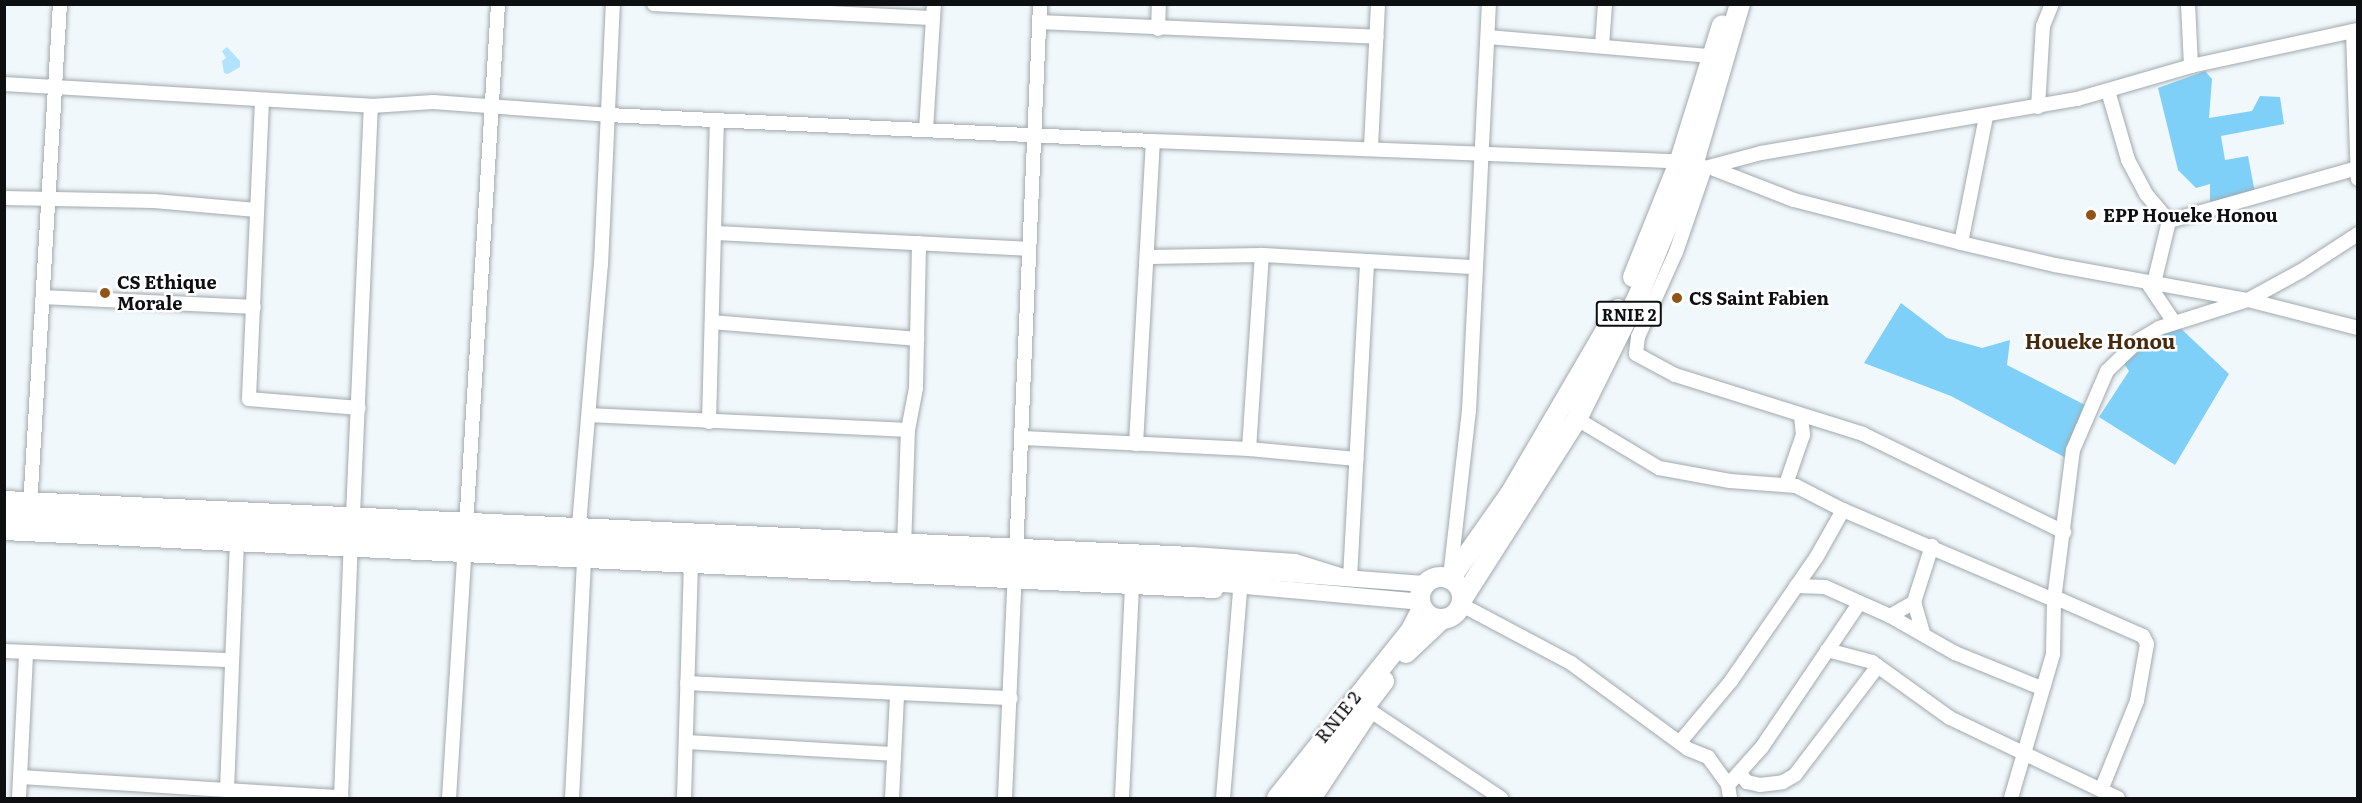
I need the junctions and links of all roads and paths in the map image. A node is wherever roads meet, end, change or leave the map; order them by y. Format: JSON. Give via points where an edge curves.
{"nodes":[{"id":1,"x":60,"y":4,"type":"edge"},
{"id":2,"x":498,"y":4,"type":"edge"},
{"id":3,"x":613,"y":4,"type":"edge"},
{"id":4,"x":654,"y":4,"type":"edge"},
{"id":5,"x":1040,"y":4,"type":"edge"},
{"id":6,"x":1160,"y":4,"type":"edge"},
{"id":7,"x":1378,"y":4,"type":"edge"},
{"id":8,"x":1490,"y":4,"type":"edge"},
{"id":9,"x":1605,"y":4,"type":"edge"},
{"id":10,"x":1727,"y":4,"type":"edge"},
{"id":11,"x":1740,"y":4,"type":"edge"},
{"id":12,"x":2052,"y":4,"type":"edge"},
{"id":13,"x":2188,"y":4,"type":"edge"},
{"id":14,"x":723,"y":6,"type":"edge"},
{"id":15,"x":933,"y":11,"type":"edge"},
{"id":16,"x":1039,"y":22,"type":"junction"},
{"id":17,"x":1158,"y":29,"type":"junction"},
{"id":18,"x":2355,"y":31,"type":"edge"},
{"id":19,"x":1377,"y":37,"type":"junction"},
{"id":20,"x":1488,"y":37,"type":"junction"},
{"id":21,"x":1602,"y":46,"type":"junction"},
{"id":22,"x":1711,"y":56,"type":"junction"},
{"id":23,"x":2190,"y":66,"type":"junction"},
{"id":24,"x":4,"y":84,"type":"edge"},
{"id":25,"x":55,"y":85,"type":"junction"},
{"id":26,"x":2108,"y":91,"type":"junction"},
{"id":27,"x":262,"y":100,"type":"junction"},
{"id":28,"x":492,"y":105,"type":"junction"},
{"id":29,"x":371,"y":106,"type":"junction"},
{"id":30,"x":2038,"y":107,"type":"junction"},
{"id":31,"x":608,"y":115,"type":"junction"},
{"id":32,"x":1986,"y":117,"type":"junction"},
{"id":33,"x":717,"y":120,"type":"junction"},
{"id":34,"x":926,"y":130,"type":"junction"},
{"id":35,"x":1033,"y":134,"type":"junction"},
{"id":36,"x":1154,"y":141,"type":"junction"},
{"id":37,"x":1371,"y":147,"type":"junction"},
{"id":38,"x":1482,"y":157,"type":"junction"},
{"id":39,"x":1698,"y":165,"type":"junction"},
{"id":40,"x":2357,"y":172,"type":"edge"},
{"id":41,"x":4,"y":198,"type":"edge"},
{"id":42,"x":50,"y":202,"type":"junction"},
{"id":43,"x":257,"y":210,"type":"junction"},
{"id":44,"x":2169,"y":221,"type":"junction"},
{"id":45,"x":716,"y":233,"type":"junction"},
{"id":46,"x":2358,"y":234,"type":"edge"},
{"id":47,"x":919,"y":243,"type":"junction"},
{"id":48,"x":1961,"y":243,"type":"junction"},
{"id":49,"x":1027,"y":249,"type":"junction"},
{"id":50,"x":1263,"y":255,"type":"junction"},
{"id":51,"x":1149,"y":257,"type":"junction"},
{"id":52,"x":1366,"y":261,"type":"junction"},
{"id":53,"x":1473,"y":267,"type":"junction"},
{"id":54,"x":2150,"y":283,"type":"junction"},
{"id":55,"x":44,"y":297,"type":"junction"},
{"id":56,"x":2248,"y":300,"type":"junction"},
{"id":57,"x":254,"y":307,"type":"junction"},
{"id":58,"x":712,"y":322,"type":"junction"},
{"id":59,"x":2174,"y":322,"type":"junction"},
{"id":60,"x":2358,"y":328,"type":"edge"},
{"id":61,"x":917,"y":339,"type":"junction"},
{"id":62,"x":359,"y":408,"type":"junction"},
{"id":63,"x":589,"y":415,"type":"junction"},
{"id":64,"x":1801,"y":415,"type":"junction"},
{"id":65,"x":1576,"y":419,"type":"junction"},
{"id":66,"x":709,"y":422,"type":"junction"},
{"id":67,"x":908,"y":430,"type":"junction"},
{"id":68,"x":1023,"y":438,"type":"junction"},
{"id":69,"x":1136,"y":444,"type":"junction"},
{"id":70,"x":1249,"y":449,"type":"junction"},
{"id":71,"x":1357,"y":459,"type":"junction"},
{"id":72,"x":1786,"y":484,"type":"junction"},
{"id":73,"x":4,"y":498,"type":"edge"},
{"id":74,"x":31,"y":504,"type":"junction"},
{"id":75,"x":4,"y":508,"type":"edge"},
{"id":76,"x":1844,"y":510,"type":"junction"},
{"id":77,"x":353,"y":515,"type":"junction"},
{"id":78,"x":4,"y":523,"type":"edge"},
{"id":79,"x":579,"y":525,"type":"junction"},
{"id":80,"x":2064,"y":532,"type":"junction"},
{"id":81,"x":4,"y":533,"type":"edge"},
{"id":82,"x":465,"y":538,"type":"junction"},
{"id":83,"x":237,"y":539,"type":"junction"},
{"id":84,"x":351,"y":545,"type":"junction"},
{"id":85,"x":904,"y":546,"type":"junction"},
{"id":86,"x":1932,"y":546,"type":"junction"},
{"id":87,"x":1816,"y":558,"type":"junction"},
{"id":88,"x":584,"y":561,"type":"junction"},
{"id":89,"x":1016,"y":564,"type":"junction"},
{"id":90,"x":691,"y":566,"type":"junction"},
{"id":91,"x":1450,"y":579,"type":"junction"},
{"id":92,"x":1132,"y":586,"type":"junction"},
{"id":93,"x":1350,"y":586,"type":"junction"},
{"id":94,"x":1796,"y":586,"type":"junction"},
{"id":95,"x":1820,"y":586,"type":"junction"},
{"id":96,"x":1240,"y":593,"type":"junction"},
{"id":97,"x":1423,"y":598,"type":"junction"},
{"id":98,"x":2054,"y":598,"type":"junction"},
{"id":99,"x":1462,"y":602,"type":"junction"},
{"id":100,"x":1914,"y":602,"type":"junction"},
{"id":101,"x":1858,"y":605,"type":"junction"},
{"id":102,"x":1890,"y":616,"type":"junction"},
{"id":103,"x":1442,"y":620,"type":"junction"},
{"id":104,"x":1923,"y":633,"type":"junction"},
{"id":105,"x":1827,"y":650,"type":"junction"},
{"id":106,"x":4,"y":651,"type":"edge"},
{"id":107,"x":26,"y":653,"type":"junction"},
{"id":108,"x":232,"y":660,"type":"junction"},
{"id":109,"x":1878,"y":666,"type":"junction"},
{"id":110,"x":687,"y":683,"type":"junction"},
{"id":111,"x":2041,"y":688,"type":"junction"},
{"id":112,"x":897,"y":694,"type":"junction"},
{"id":113,"x":1011,"y":698,"type":"junction"},
{"id":114,"x":1368,"y":706,"type":"junction"},
{"id":115,"x":686,"y":742,"type":"junction"},
{"id":116,"x":1680,"y":742,"type":"junction"},
{"id":117,"x":2025,"y":752,"type":"junction"},
{"id":118,"x":894,"y":754,"type":"junction"},
{"id":119,"x":1740,"y":774,"type":"junction"},
{"id":120,"x":20,"y":777,"type":"junction"},
{"id":121,"x":227,"y":790,"type":"junction"},
{"id":122,"x":2101,"y":790,"type":"junction"},
{"id":123,"x":1729,"y":792,"type":"edge"},
{"id":124,"x":19,"y":798,"type":"edge"},
{"id":125,"x":341,"y":798,"type":"edge"},
{"id":126,"x":449,"y":798,"type":"edge"},
{"id":127,"x":572,"y":798,"type":"edge"},
{"id":128,"x":684,"y":798,"type":"edge"},
{"id":129,"x":892,"y":798,"type":"edge"},
{"id":130,"x":1005,"y":798,"type":"edge"},
{"id":131,"x":1122,"y":798,"type":"edge"},
{"id":132,"x":1223,"y":798,"type":"edge"},
{"id":133,"x":1277,"y":798,"type":"edge"},
{"id":134,"x":1295,"y":798,"type":"edge"},
{"id":135,"x":1316,"y":798,"type":"edge"},
{"id":136,"x":1501,"y":798,"type":"edge"},
{"id":137,"x":2011,"y":798,"type":"edge"},
{"id":138,"x":2118,"y":798,"type":"edge"}],
"edges":[{"from":1,"to":25,"type":"street"},
{"from":2,"to":28,"type":"street"},
{"from":3,"to":31,"type":"street"},
{"from":4,"to":14,"type":"street"},
{"from":5,"to":16,"type":"street"},
{"from":6,"to":17,"type":"street"},
{"from":7,"to":19,"type":"street"},
{"from":8,"to":20,"type":"street"},
{"from":9,"to":21,"type":"street"},
{"from":10,"to":22,"type":"highway","name":"RNIE 2","number":"RNIE 2"},
{"from":11,"to":39,"type":"highway","name":"RNIE 2","number":"RNIE 2"},
{"from":12,"to":30,"type":"street","via":[[2043,26]]},
{"from":13,"to":23,"type":"street"},
{"from":14,"to":15,"type":"street"},
{"from":15,"to":34,"type":"street"},
{"from":16,"to":17,"type":"street"},
{"from":16,"to":35,"type":"street"},
{"from":17,"to":19,"type":"street"},
{"from":18,"to":23,"type":"street"},
{"from":18,"to":40,"type":"street"},
{"from":19,"to":37,"type":"street"},
{"from":20,"to":21,"type":"street"},
{"from":20,"to":38,"type":"street"},
{"from":21,"to":22,"type":"street"},
{"from":22,"to":39,"type":"highway","name":"RNIE 2","number":"RNIE 2"},
{"from":23,"to":26,"type":"street"},
{"from":24,"to":25,"type":"street"},
{"from":25,"to":27,"type":"street"},
{"from":25,"to":42,"type":"street"},
{"from":26,"to":30,"type":"street"},
{"from":26,"to":44,"type":"street","via":[[2128,160],[2146,194]]},
{"from":27,"to":29,"type":"street"},
{"from":27,"to":43,"type":"street"},
{"from":28,"to":29,"type":"street","via":[[433,102]]},
{"from":28,"to":31,"type":"street"},
{"from":28,"to":82,"type":"street"},
{"from":29,"to":62,"type":"street"},
{"from":30,"to":32,"type":"street"},
{"from":31,"to":33,"type":"street"},
{"from":31,"to":63,"type":"street"},
{"from":32,"to":39,"type":"street"},
{"from":32,"to":48,"type":"street"},
{"from":33,"to":34,"type":"street"},
{"from":33,"to":45,"type":"street"},
{"from":34,"to":35,"type":"street"},
{"from":35,"to":36,"type":"street"},
{"from":35,"to":49,"type":"street"},
{"from":36,"to":37,"type":"street"},
{"from":36,"to":51,"type":"street"},
{"from":37,"to":38,"type":"street"},
{"from":38,"to":39,"type":"street"},
{"from":38,"to":53,"type":"street"},
{"from":39,"to":48,"type":"street","via":[[1794,200]]},
{"from":39,"to":64,"type":"street","via":[[1676,252],[1638,337],[1636,354],[1675,375]]},
{"from":39,"to":65,"type":"highway","name":"RNIE 2","number":"RNIE 2"},
{"from":39,"to":91,"type":"highway","name":"RNIE 2","number":"RNIE 2","via":[[1635,272],[1586,368],[1509,494]]},
{"from":40,"to":44,"type":"street"},
{"from":41,"to":42,"type":"street"},
{"from":42,"to":43,"type":"street","via":[[154,201]]},
{"from":42,"to":55,"type":"street"},
{"from":43,"to":57,"type":"street"},
{"from":44,"to":54,"type":"street"},
{"from":45,"to":47,"type":"street"},
{"from":45,"to":58,"type":"street"},
{"from":46,"to":56,"type":"street"},
{"from":47,"to":49,"type":"street"},
{"from":47,"to":61,"type":"street"},
{"from":48,"to":54,"type":"street"},
{"from":49,"to":68,"type":"street"},
{"from":50,"to":51,"type":"street"},
{"from":50,"to":52,"type":"street"},
{"from":50,"to":70,"type":"street"},
{"from":51,"to":69,"type":"street"},
{"from":52,"to":53,"type":"street"},
{"from":52,"to":71,"type":"street"},
{"from":53,"to":91,"type":"street","via":[[1469,411]]},
{"from":54,"to":56,"type":"street"},
{"from":54,"to":59,"type":"street"},
{"from":55,"to":57,"type":"street"},
{"from":55,"to":74,"type":"street"},
{"from":56,"to":59,"type":"street"},
{"from":56,"to":60,"type":"street"},
{"from":57,"to":62,"type":"street","via":[[249,399]]},
{"from":58,"to":61,"type":"street"},
{"from":58,"to":66,"type":"street"},
{"from":59,"to":80,"type":"street","via":[[2139,340],[2095,393],[2073,450]]},
{"from":61,"to":67,"type":"street","via":[[916,388]]},
{"from":62,"to":77,"type":"street"},
{"from":63,"to":66,"type":"street"},
{"from":63,"to":79,"type":"street"},
{"from":64,"to":72,"type":"street","via":[[1803,435]]},
{"from":64,"to":80,"type":"street","via":[[1879,441],[1964,487]]},
{"from":65,"to":72,"type":"street","via":[[1659,468],[1730,482]]},
{"from":65,"to":99,"type":"highway","name":"RNIE 2","number":"RNIE 2"},
{"from":66,"to":67,"type":"street"},
{"from":67,"to":85,"type":"street"},
{"from":68,"to":69,"type":"street"},
{"from":68,"to":89,"type":"street"},
{"from":69,"to":70,"type":"street"},
{"from":70,"to":71,"type":"street"},
{"from":71,"to":93,"type":"street"},
{"from":72,"to":76,"type":"street"},
{"from":73,"to":74,"type":"street"},
{"from":74,"to":75,"type":"main road"},
{"from":74,"to":77,"type":"street"},
{"from":74,"to":82,"type":"main road"},
{"from":76,"to":86,"type":"street"},
{"from":76,"to":87,"type":"street"},
{"from":77,"to":82,"type":"street"},
{"from":78,"to":83,"type":"main road"},
{"from":79,"to":82,"type":"street"},
{"from":79,"to":85,"type":"street"},
{"from":80,"to":98,"type":"street"},
{"from":81,"to":83,"type":"street"},
{"from":82,"to":84,"type":"main road"},
{"from":82,"to":85,"type":"main road"},
{"from":82,"to":88,"type":"street"},
{"from":82,"to":89,"type":"main road"},
{"from":82,"to":126,"type":"street"},
{"from":83,"to":84,"type":"main road"},
{"from":83,"to":108,"type":"street"},
{"from":84,"to":125,"type":"street"},
{"from":85,"to":89,"type":"main road"},
{"from":86,"to":98,"type":"street"},
{"from":86,"to":100,"type":"street"},
{"from":87,"to":94,"type":"street"},
{"from":87,"to":95,"type":"street"},
{"from":88,"to":90,"type":"street"},
{"from":88,"to":127,"type":"street"},
{"from":89,"to":90,"type":"street"},
{"from":89,"to":92,"type":"street"},
{"from":89,"to":93,"type":"main road","via":[[1148,577]]},
{"from":89,"to":93,"type":"street","via":[[1295,561]]},
{"from":89,"to":113,"type":"street"},
{"from":90,"to":110,"type":"street"},
{"from":91,"to":97,"type":"highway","via":[[1437,578]]},
{"from":91,"to":99,"type":"highway"},
{"from":92,"to":96,"type":"street"},
{"from":92,"to":131,"type":"street"},
{"from":93,"to":96,"type":"street","via":[[1306,598]]},
{"from":93,"to":97,"type":"main road"},
{"from":94,"to":95,"type":"street"},
{"from":94,"to":116,"type":"street","via":[[1731,681]]},
{"from":95,"to":101,"type":"street"},
{"from":96,"to":132,"type":"street"},
{"from":97,"to":103,"type":"highway","via":[[1430,617]]},
{"from":97,"to":133,"type":"highway","name":"RNIE 2","number":"RNIE 2","via":[[1411,630]]},
{"from":98,"to":111,"type":"street","via":[[2056,639]]},
{"from":98,"to":122,"type":"street","via":[[2143,636],[2147,644],[2137,701]]},
{"from":99,"to":103,"type":"highway","name":"RNIE 2","number":"RNIE 2","via":[[1450,618]]},
{"from":99,"to":116,"type":"street","via":[[1571,663]]},
{"from":100,"to":102,"type":"street"},
{"from":100,"to":104,"type":"street"},
{"from":101,"to":102,"type":"street"},
{"from":101,"to":105,"type":"street"},
{"from":102,"to":104,"type":"street"},
{"from":103,"to":114,"type":"highway","name":"RNIE 2","number":"RNIE 2","via":[[1420,636]]},
{"from":104,"to":111,"type":"street","via":[[1955,653]]},
{"from":105,"to":109,"type":"street","via":[[1857,656]]},
{"from":105,"to":119,"type":"street"},
{"from":106,"to":107,"type":"street"},
{"from":107,"to":108,"type":"street"},
{"from":107,"to":120,"type":"street"},
{"from":108,"to":121,"type":"street"},
{"from":109,"to":117,"type":"street","via":[[1950,718]]},
{"from":109,"to":119,"type":"street","via":[[1795,775],[1783,782],[1760,785],[1747,782]]},
{"from":110,"to":112,"type":"street"},
{"from":110,"to":115,"type":"street"},
{"from":111,"to":117,"type":"street"},
{"from":112,"to":113,"type":"street"},
{"from":112,"to":118,"type":"street"},
{"from":113,"to":130,"type":"street"},
{"from":114,"to":134,"type":"highway","name":"RNIE 2","number":"RNIE 2"},
{"from":114,"to":135,"type":"street"},
{"from":114,"to":136,"type":"street"},
{"from":115,"to":118,"type":"street"},
{"from":115,"to":128,"type":"street"},
{"from":116,"to":123,"type":"street","via":[[1708,757]]},
{"from":117,"to":122,"type":"street"},
{"from":117,"to":137,"type":"street"},
{"from":118,"to":129,"type":"street"},
{"from":119,"to":123,"type":"street"},
{"from":120,"to":121,"type":"street"},
{"from":120,"to":124,"type":"street"},
{"from":121,"to":125,"type":"street"},
{"from":122,"to":138,"type":"street"}]}
